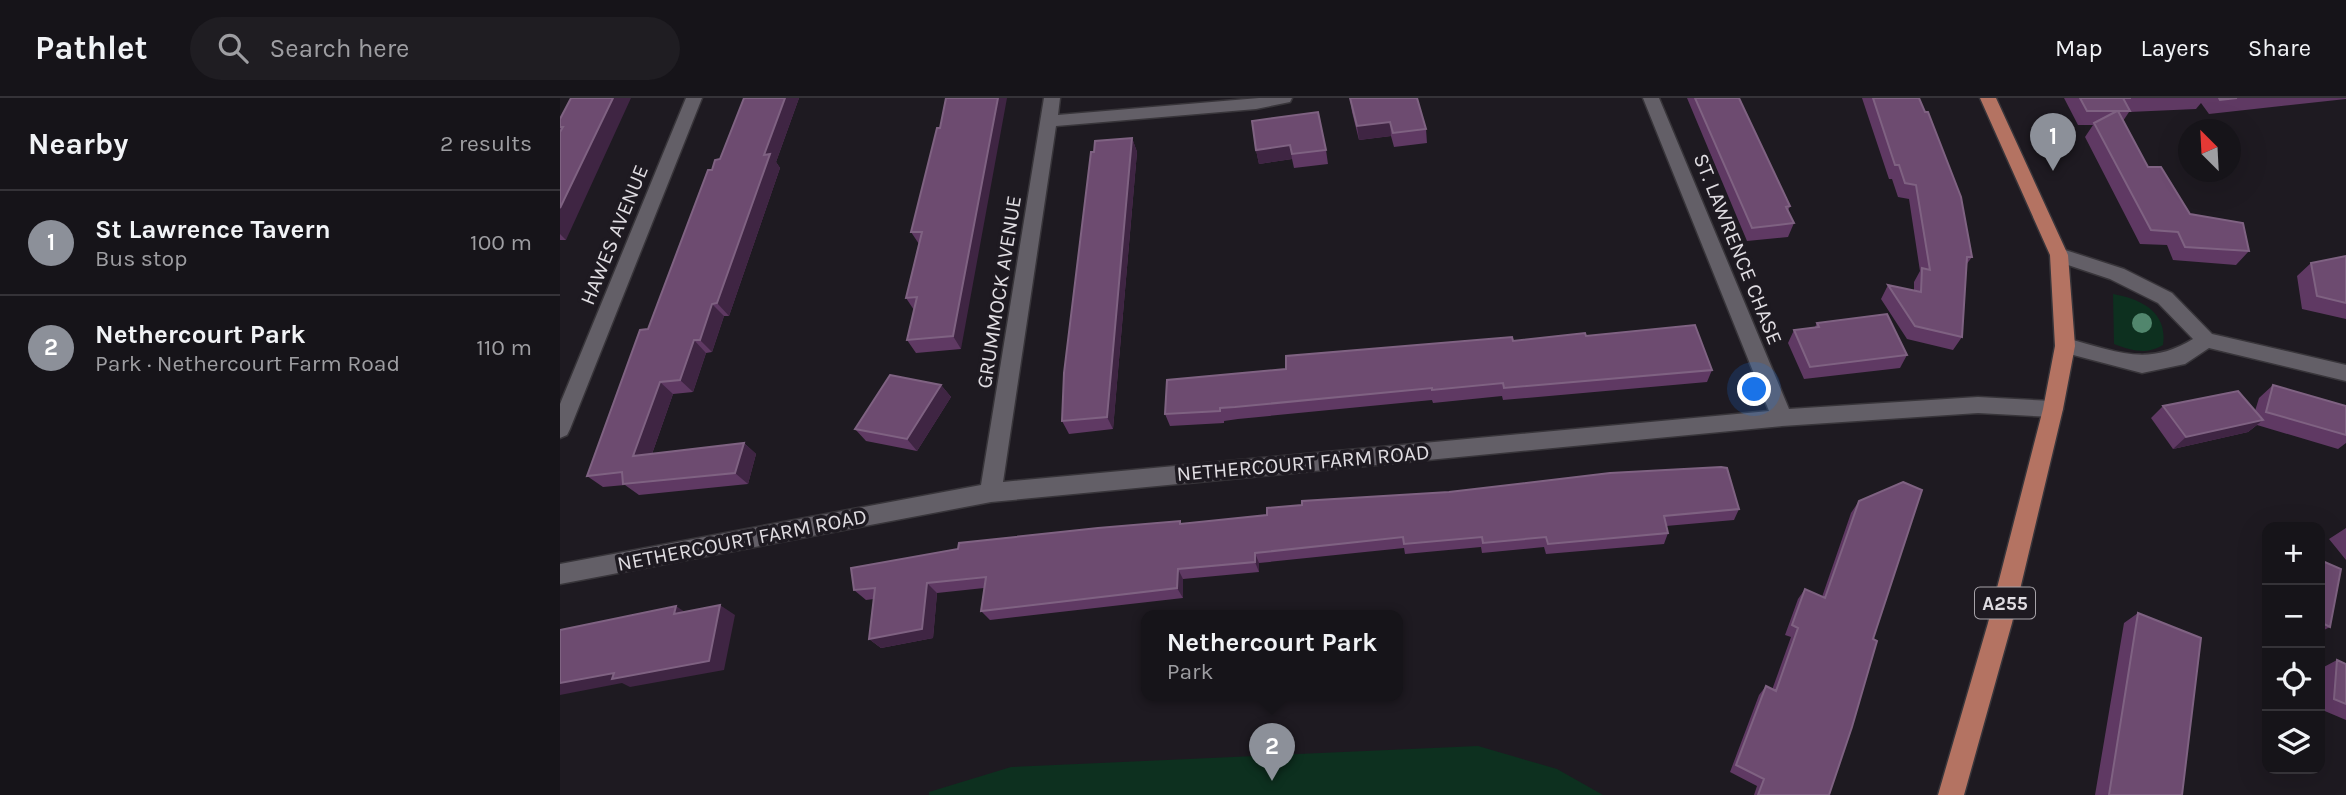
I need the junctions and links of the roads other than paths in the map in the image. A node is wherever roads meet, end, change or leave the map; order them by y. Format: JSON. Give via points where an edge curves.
{"nodes":[{"id":1,"x":694,"y":98,"type":"edge"},
{"id":2,"x":1052,"y":98,"type":"edge"},
{"id":3,"x":1284,"y":98,"type":"edge"},
{"id":4,"x":1651,"y":98,"type":"edge"},
{"id":5,"x":1988,"y":98,"type":"edge"},
{"id":6,"x":1049,"y":121,"type":"junction"},
{"id":7,"x":2059,"y":256,"type":"junction"},
{"id":8,"x":2206,"y":340,"type":"junction"},
{"id":9,"x":2065,"y":345,"type":"junction"},
{"id":10,"x":2346,"y":373,"type":"edge"},
{"id":11,"x":2053,"y":409,"type":"junction"},
{"id":12,"x":1782,"y":418,"type":"junction"},
{"id":13,"x":560,"y":429,"type":"edge"},
{"id":14,"x":991,"y":493,"type":"junction"},
{"id":15,"x":560,"y":574,"type":"edge"},
{"id":16,"x":1951,"y":795,"type":"edge"}],
"edges":[{"from":1,"to":13,"type":"street","name":"HAWES AVENUE"},
{"from":2,"to":6,"type":"street","name":"GRUMMOCK AVENUE"},
{"from":3,"to":6,"type":"street"},
{"from":4,"to":12,"type":"street","name":"ST. LAWRENCE CHASE"},
{"from":5,"to":7,"type":"main road","number":"A255"},
{"from":6,"to":14,"type":"street","name":"GRUMMOCK AVENUE"},
{"from":7,"to":8,"type":"street","via":[[2117,274],[2165,298]]},
{"from":7,"to":9,"type":"main road","number":"A255"},
{"from":8,"to":9,"type":"street","via":[[2178,358],[2142,365]]},
{"from":8,"to":10,"type":"street"},
{"from":9,"to":11,"type":"main road","number":"A255"},
{"from":11,"to":12,"type":"street","name":"NETHERCOURT FARM ROAD","via":[[1978,405]]},
{"from":11,"to":16,"type":"main road","number":"A255"},
{"from":12,"to":14,"type":"street","name":"NETHERCOURT FARM ROAD"},
{"from":14,"to":15,"type":"street","name":"NETHERCOURT FARM ROAD"}]}
